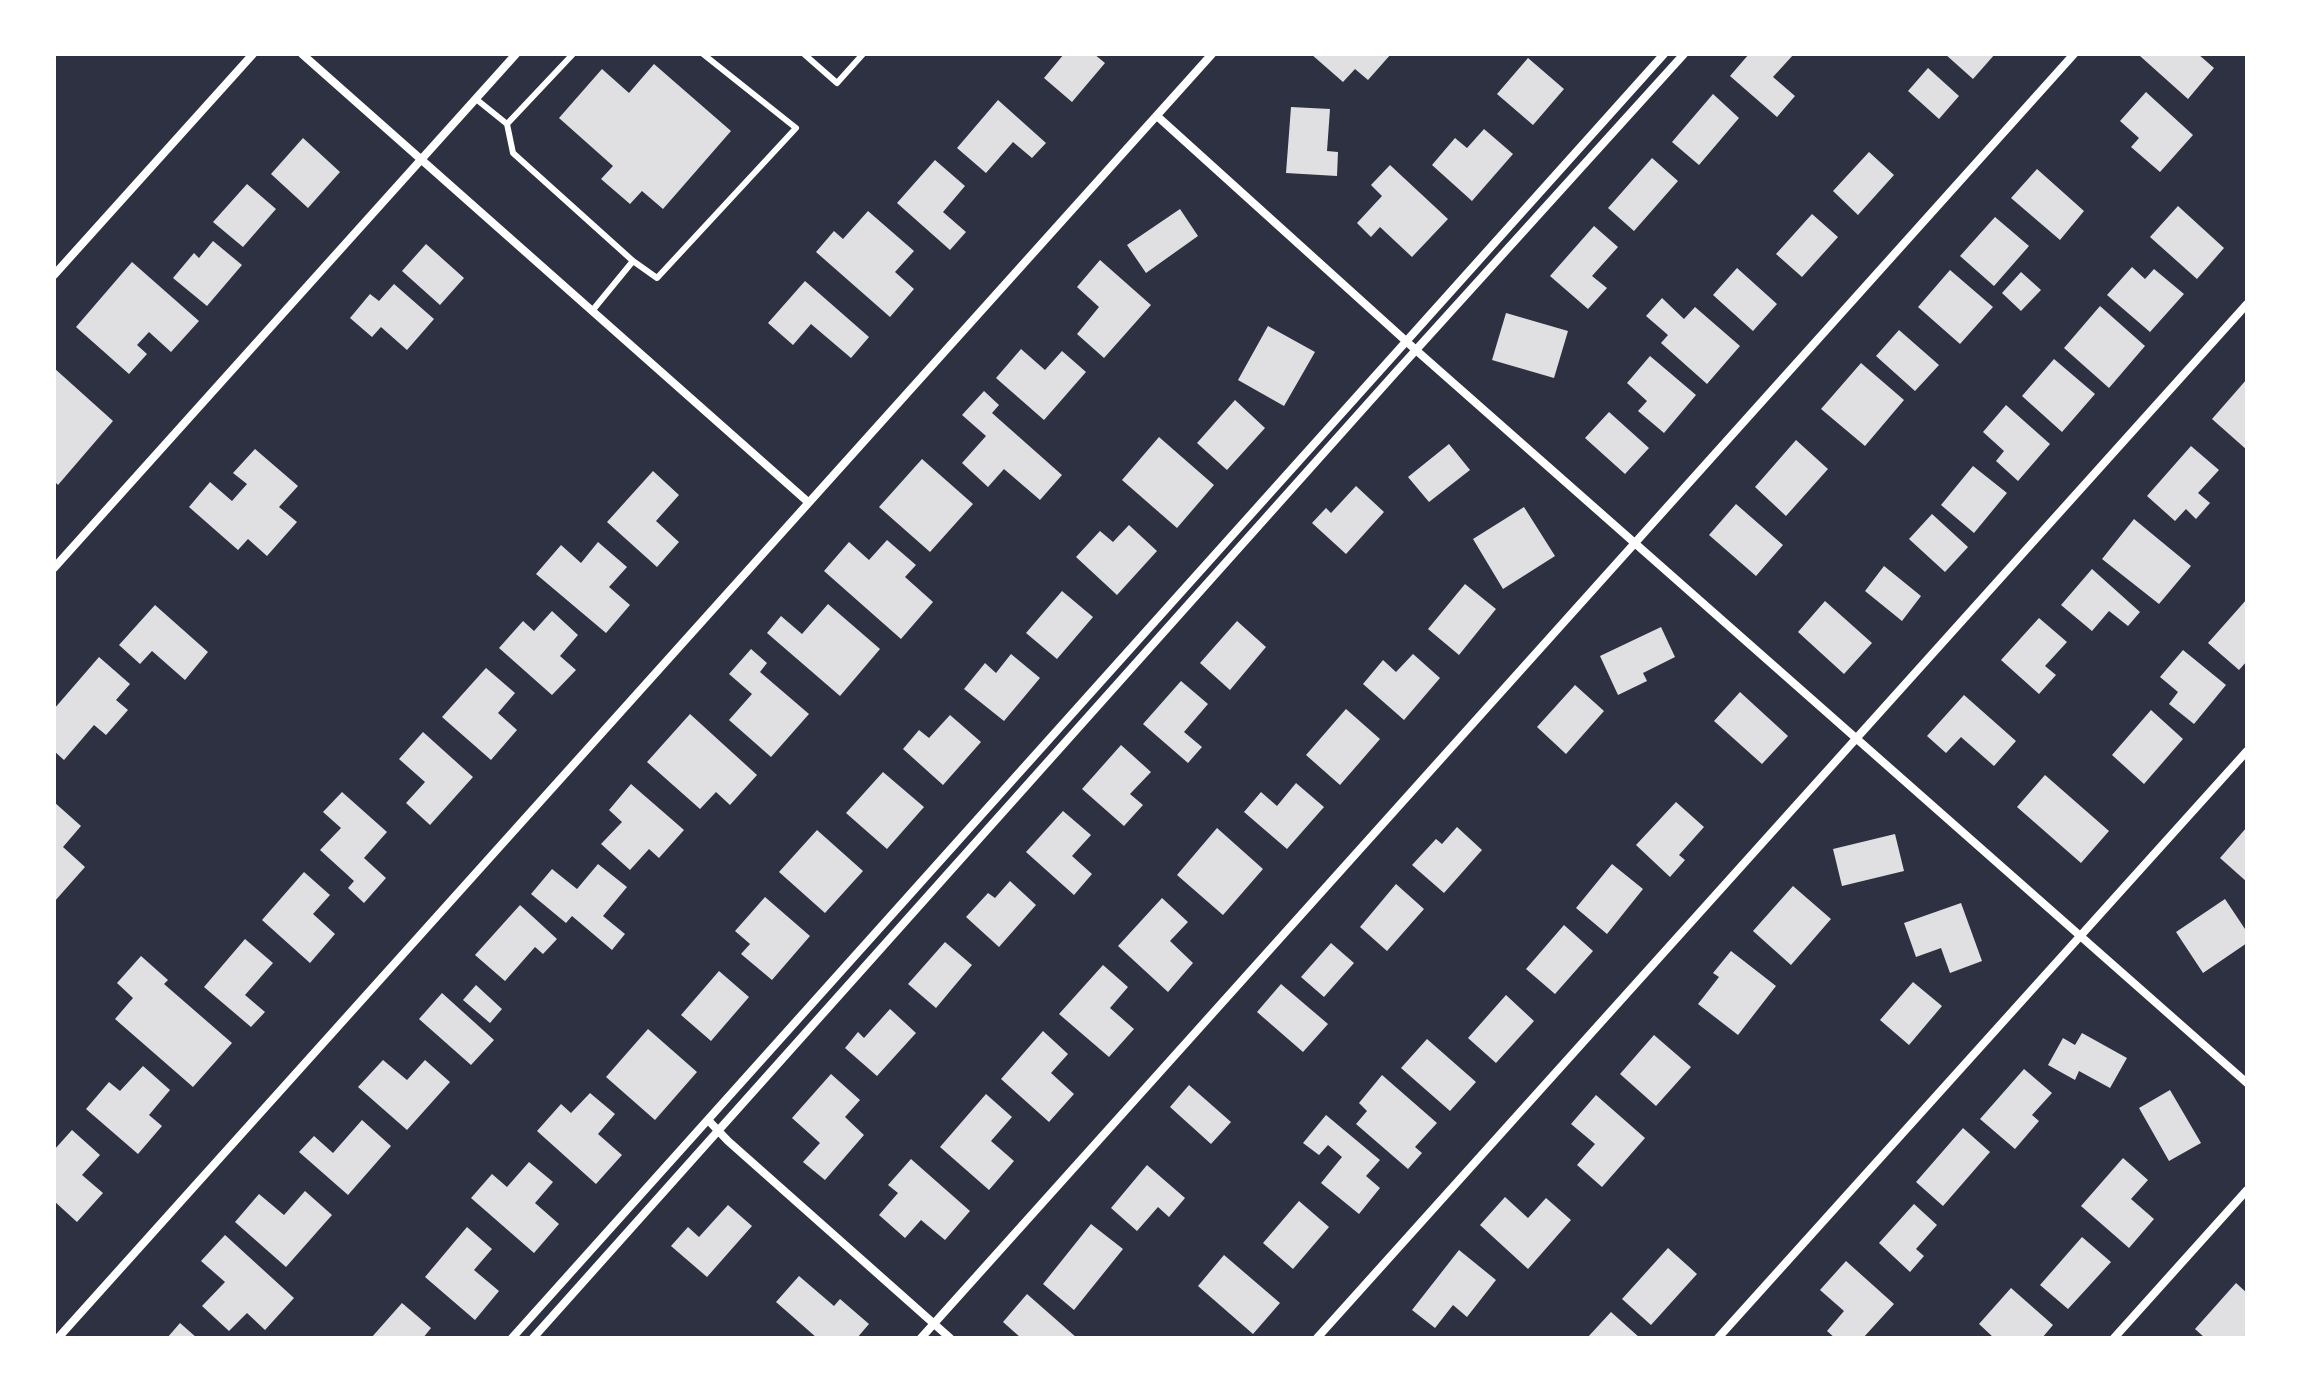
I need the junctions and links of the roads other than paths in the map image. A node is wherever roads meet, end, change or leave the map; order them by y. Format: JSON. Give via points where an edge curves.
{"nodes":[{"id":1,"x":253,"y":54,"type":"edge"},
{"id":2,"x":302,"y":54,"type":"edge"},
{"id":3,"x":516,"y":54,"type":"edge"},
{"id":4,"x":573,"y":54,"type":"edge"},
{"id":5,"x":703,"y":54,"type":"edge"},
{"id":6,"x":804,"y":54,"type":"edge"},
{"id":7,"x":863,"y":54,"type":"edge"},
{"id":8,"x":1212,"y":54,"type":"edge"},
{"id":9,"x":1664,"y":54,"type":"edge"},
{"id":10,"x":1684,"y":54,"type":"edge"},
{"id":11,"x":2074,"y":54,"type":"edge"},
{"id":12,"x":476,"y":99,"type":"junction"},
{"id":13,"x":1157,"y":116,"type":"junction"},
{"id":14,"x":507,"y":124,"type":"junction"},
{"id":15,"x":421,"y":160,"type":"junction"},
{"id":16,"x":633,"y":261,"type":"junction"},
{"id":17,"x":54,"y":275,"type":"edge"},
{"id":18,"x":2247,"y":304,"type":"edge"},
{"id":19,"x":592,"y":311,"type":"junction"},
{"id":20,"x":1407,"y":342,"type":"junction"},
{"id":21,"x":1417,"y":351,"type":"junction"},
{"id":22,"x":808,"y":502,"type":"junction"},
{"id":23,"x":1636,"y":542,"type":"junction"},
{"id":24,"x":54,"y":568,"type":"edge"},
{"id":25,"x":1857,"y":738,"type":"junction"},
{"id":26,"x":2247,"y":751,"type":"edge"},
{"id":27,"x":2083,"y":936,"type":"junction"},
{"id":28,"x":2247,"y":1083,"type":"edge"},
{"id":29,"x":709,"y":1121,"type":"junction"},
{"id":30,"x":718,"y":1133,"type":"junction"},
{"id":31,"x":2247,"y":1190,"type":"edge"},
{"id":32,"x":934,"y":1324,"type":"junction"},
{"id":33,"x":58,"y":1338,"type":"edge"},
{"id":34,"x":512,"y":1338,"type":"edge"},
{"id":35,"x":533,"y":1338,"type":"edge"},
{"id":36,"x":921,"y":1338,"type":"edge"},
{"id":37,"x":950,"y":1338,"type":"edge"},
{"id":38,"x":1317,"y":1338,"type":"edge"},
{"id":39,"x":1718,"y":1338,"type":"edge"},
{"id":40,"x":2114,"y":1338,"type":"edge"}],
"edges":[{"from":1,"to":17,"type":"street"},
{"from":2,"to":15,"type":"street"},
{"from":3,"to":12,"type":"street"},
{"from":4,"to":14,"type":"lane"},
{"from":5,"to":16,"type":"lane","via":[[796,128],[657,278]]},
{"from":6,"to":7,"type":"lane","via":[[837,83]]},
{"from":8,"to":13,"type":"street"},
{"from":9,"to":20,"type":"street"},
{"from":10,"to":21,"type":"street"},
{"from":11,"to":23,"type":"street"},
{"from":12,"to":14,"type":"lane"},
{"from":12,"to":15,"type":"street"},
{"from":13,"to":20,"type":"street"},
{"from":13,"to":22,"type":"street"},
{"from":14,"to":16,"type":"lane","via":[[513,153]]},
{"from":15,"to":19,"type":"street"},
{"from":15,"to":24,"type":"street"},
{"from":16,"to":19,"type":"lane"},
{"from":18,"to":25,"type":"street"},
{"from":19,"to":22,"type":"street"},
{"from":20,"to":21,"type":"street"},
{"from":20,"to":29,"type":"street"},
{"from":21,"to":23,"type":"street"},
{"from":21,"to":30,"type":"street"},
{"from":22,"to":33,"type":"street"},
{"from":23,"to":25,"type":"street"},
{"from":23,"to":32,"type":"street"},
{"from":25,"to":27,"type":"street"},
{"from":25,"to":38,"type":"street"},
{"from":26,"to":27,"type":"street"},
{"from":27,"to":28,"type":"street"},
{"from":27,"to":39,"type":"street"},
{"from":29,"to":30,"type":"street"},
{"from":29,"to":34,"type":"street"},
{"from":30,"to":32,"type":"street"},
{"from":30,"to":35,"type":"street"},
{"from":31,"to":40,"type":"street"},
{"from":32,"to":36,"type":"street"},
{"from":32,"to":37,"type":"street"}]}
